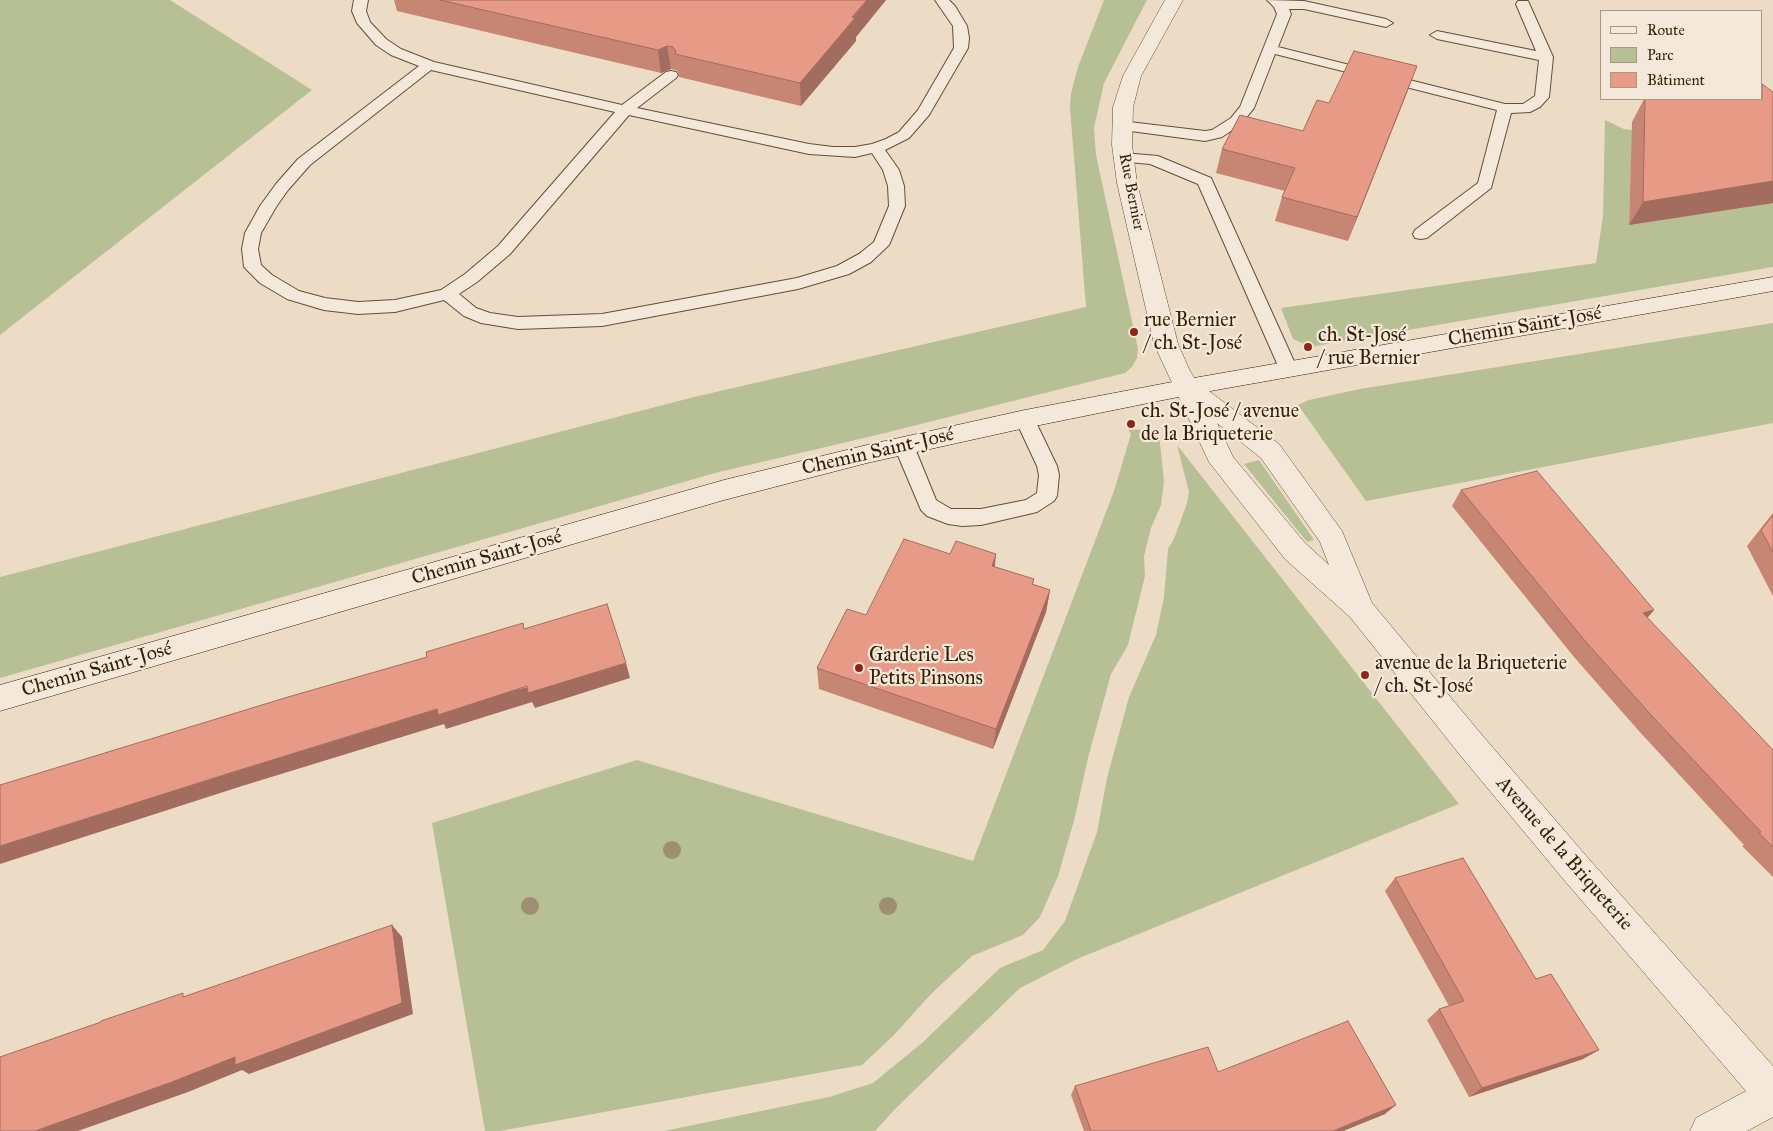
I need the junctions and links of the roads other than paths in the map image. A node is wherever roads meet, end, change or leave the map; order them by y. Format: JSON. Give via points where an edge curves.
{"nodes":[{"id":1,"x":361,"y":0,"type":"edge"},
{"id":2,"x":942,"y":0,"type":"edge"},
{"id":3,"x":1174,"y":0,"type":"edge"},
{"id":4,"x":1277,"y":3,"type":"edge"},
{"id":5,"x":1523,"y":4,"type":"dead end"},
{"id":6,"x":1386,"y":23,"type":"dead end"},
{"id":7,"x":1437,"y":35,"type":"dead end"},
{"id":8,"x":1271,"y":49,"type":"junction"},
{"id":9,"x":1546,"y":57,"type":"junction"},
{"id":10,"x":429,"y":65,"type":"junction"},
{"id":11,"x":671,"y":76,"type":"edge"},
{"id":12,"x":1505,"y":108,"type":"junction"},
{"id":13,"x":625,"y":110,"type":"junction"},
{"id":14,"x":1121,"y":126,"type":"junction"},
{"id":15,"x":876,"y":148,"type":"junction"},
{"id":16,"x":1123,"y":158,"type":"junction"},
{"id":17,"x":1421,"y":234,"type":"dead end"},
{"id":18,"x":1773,"y":284,"type":"edge"},
{"id":19,"x":448,"y":294,"type":"junction"},
{"id":20,"x":1288,"y":368,"type":"junction"},
{"id":21,"x":1188,"y":387,"type":"junction"},
{"id":22,"x":1024,"y":419,"type":"junction"},
{"id":23,"x":904,"y":446,"type":"junction"},
{"id":24,"x":1360,"y":609,"type":"junction"},
{"id":25,"x":0,"y":698,"type":"edge"},
{"id":26,"x":1773,"y":1095,"type":"edge"},
{"id":27,"x":1709,"y":1131,"type":"edge"}],
"edges":[{"from":1,"to":10,"type":"lane","via":[[358,11],[381,42],[396,52]]},
{"from":2,"to":15,"type":"lane","via":[[960,26],[961,48],[914,126],[904,135]]},
{"from":3,"to":14,"type":"street","name":"Rue Bernier","via":[[1132,76]]},
{"from":4,"to":6,"type":"lane","via":[[1304,5]]},
{"from":4,"to":8,"type":"lane","via":[[1284,14]]},
{"from":5,"to":9,"type":"lane"},
{"from":7,"to":9,"type":"lane"},
{"from":8,"to":12,"type":"lane"},
{"from":8,"to":14,"type":"lane","via":[[1247,108],[1236,121],[1217,134],[1194,136]]},
{"from":9,"to":12,"type":"lane","via":[[1542,97],[1525,109]]},
{"from":10,"to":13,"type":"lane"},
{"from":10,"to":19,"type":"lane","via":[[304,162],[268,206],[253,233],[250,249],[253,267],[266,279],[293,294],[324,304],[358,308],[395,306]]},
{"from":11,"to":13,"type":"lane"},
{"from":12,"to":17,"type":"lane","via":[[1485,185]]},
{"from":13,"to":15,"type":"lane","via":[[809,149],[855,152]]},
{"from":13,"to":19,"type":"lane","via":[[504,250]]},
{"from":14,"to":16,"type":"street","name":"Rue Bernier"},
{"from":15,"to":19,"type":"lane","via":[[891,170],[897,206],[881,245],[843,270],[798,283],[602,320],[554,323],[487,319],[470,312]]},
{"from":16,"to":20,"type":"lane","via":[[1152,159],[1205,181]]},
{"from":16,"to":21,"type":"street","name":"Rue Bernier","via":[[1166,344]]},
{"from":18,"to":20,"type":"street","name":"Chemin Saint-José"},
{"from":20,"to":21,"type":"street","name":"Chemin Saint-José"},
{"from":21,"to":22,"type":"street","name":"Chemin Saint-José"},
{"from":21,"to":24,"type":"street","name":"Avenue de la Briqueterie","via":[[1222,462],[1295,552]]},
{"from":21,"to":24,"type":"street","name":"Avenue de la Briqueterie","via":[[1270,451],[1332,538]]},
{"from":22,"to":23,"type":"street","name":"Chemin Saint-José"},
{"from":22,"to":23,"type":"lane","via":[[1049,475],[1047,496],[1030,507],[962,518],[934,510],[928,505]]},
{"from":23,"to":25,"type":"street","name":"Chemin Saint-José","via":[[724,490]]},
{"from":24,"to":26,"type":"street","name":"Avenue de la Briqueterie","via":[[1533,818]]},
{"from":26,"to":27,"type":"street"}]}
